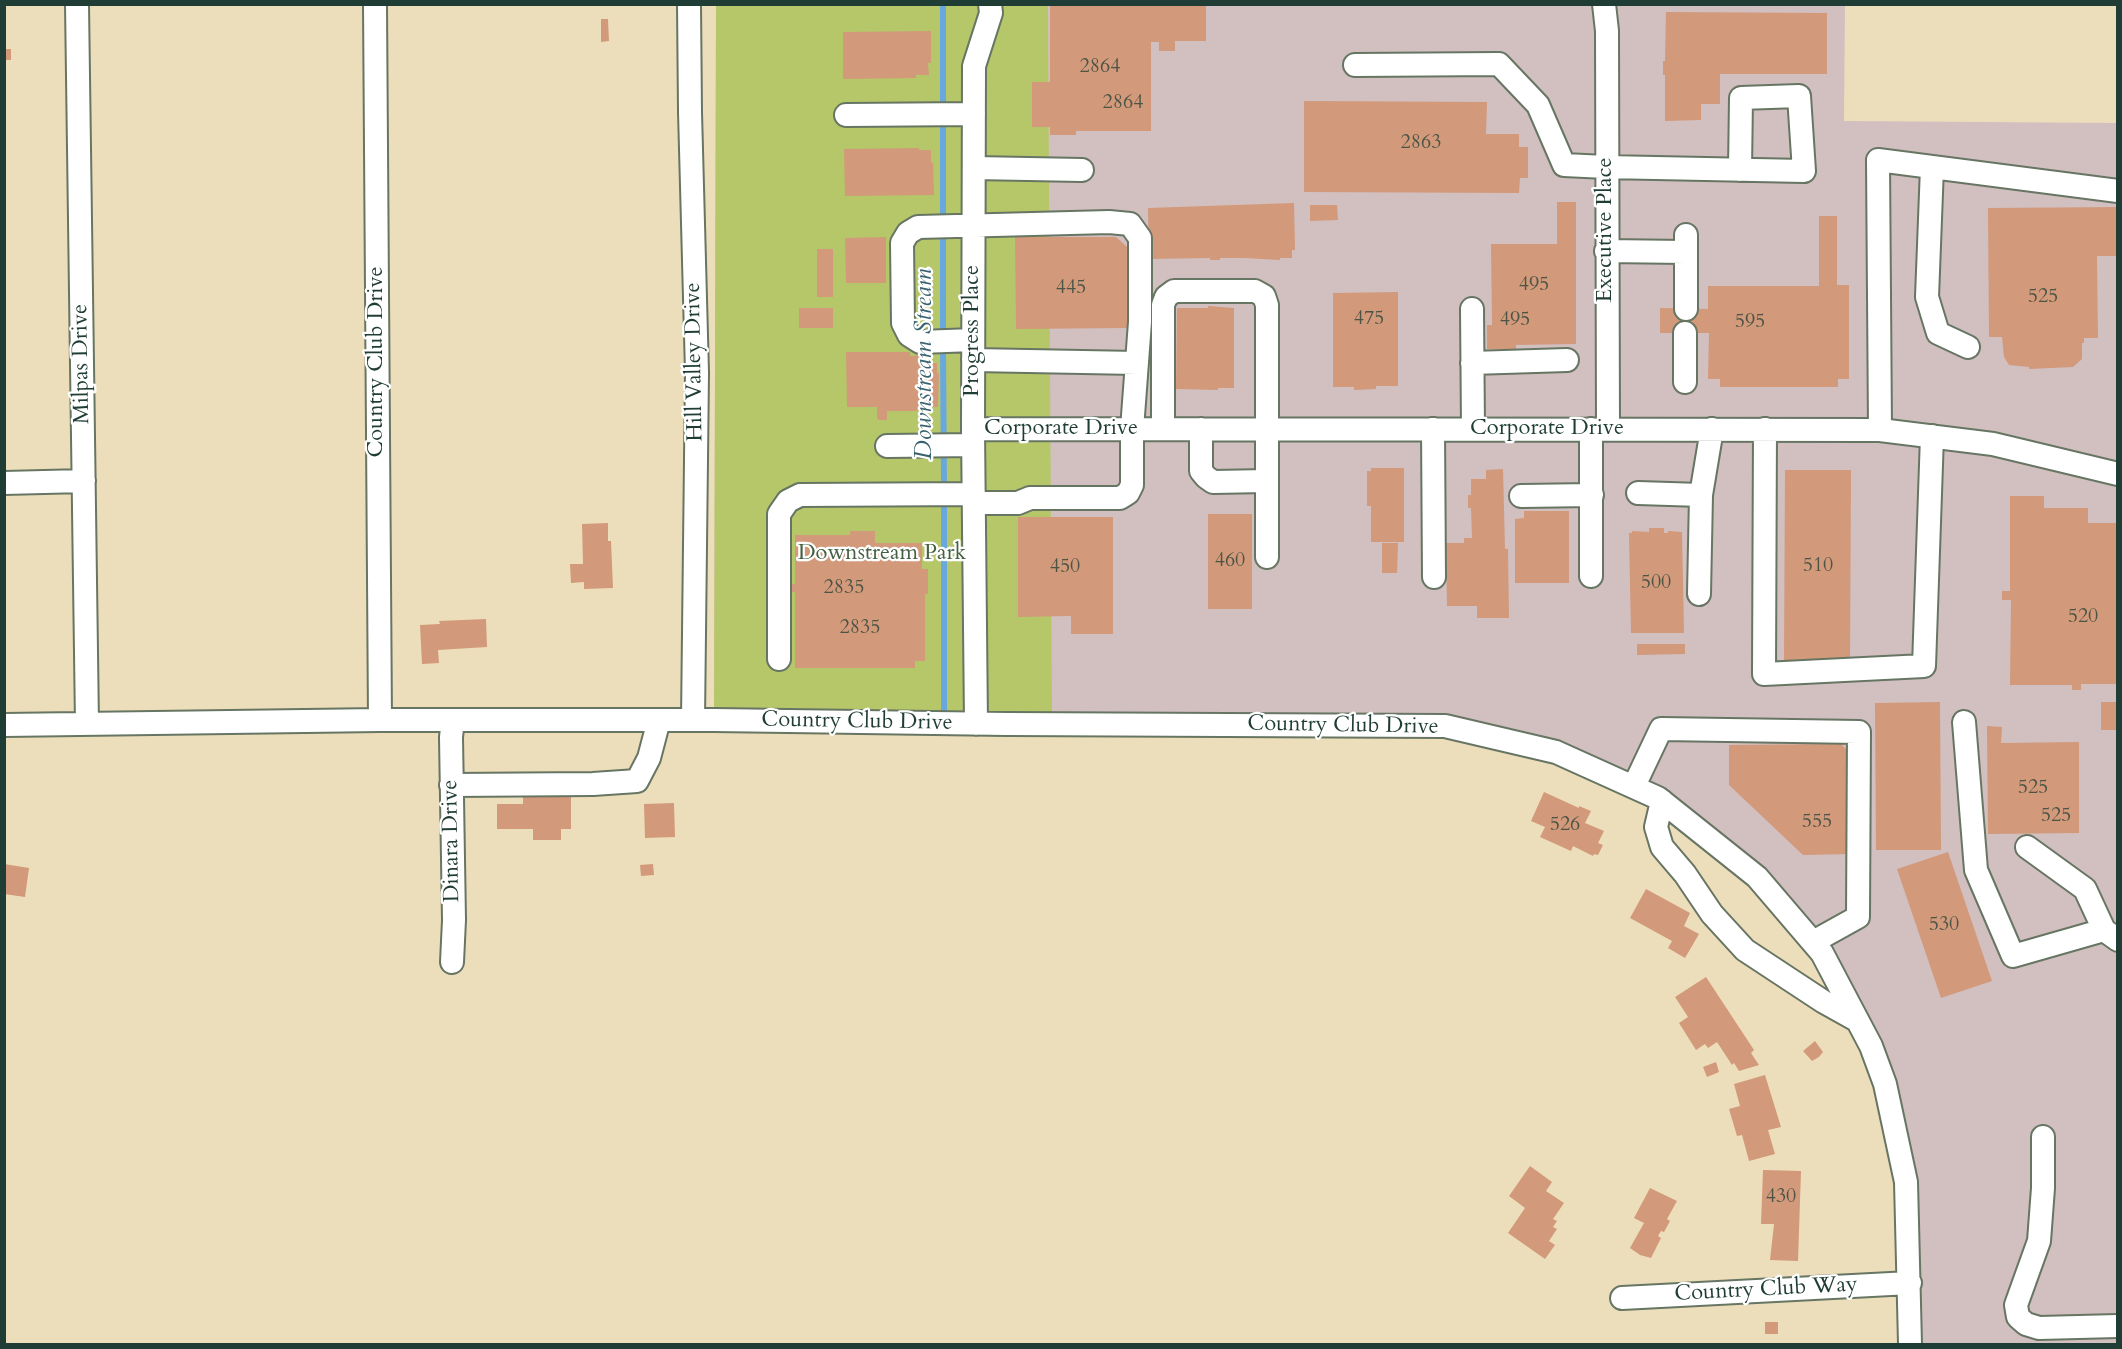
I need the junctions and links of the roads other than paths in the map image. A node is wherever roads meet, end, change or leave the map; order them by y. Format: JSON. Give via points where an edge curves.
{"nodes":[{"id":1,"x":77,"y":4,"type":"edge"},
{"id":2,"x":375,"y":4,"type":"edge"},
{"id":3,"x":689,"y":4,"type":"edge"},
{"id":4,"x":1604,"y":4,"type":"edge"},
{"id":5,"x":990,"y":9,"type":"edge"},
{"id":6,"x":1355,"y":66,"type":"dead end"},
{"id":7,"x":974,"y":114,"type":"junction"},
{"id":8,"x":846,"y":115,"type":"dead end"},
{"id":9,"x":1606,"y":167,"type":"junction"},
{"id":10,"x":1932,"y":167,"type":"junction"},
{"id":11,"x":974,"y":168,"type":"junction"},
{"id":12,"x":1082,"y":170,"type":"dead end"},
{"id":13,"x":1740,"y":170,"type":"dead end"},
{"id":14,"x":2118,"y":191,"type":"edge"},
{"id":15,"x":974,"y":225,"type":"junction"},
{"id":16,"x":1606,"y":251,"type":"junction"},
{"id":17,"x":1472,"y":309,"type":"dead end"},
{"id":18,"x":1686,"y":309,"type":"dead end"},
{"id":19,"x":1685,"y":333,"type":"dead end"},
{"id":20,"x":1968,"y":347,"type":"dead end"},
{"id":21,"x":973,"y":350,"type":"junction"},
{"id":22,"x":1567,"y":360,"type":"dead end"},
{"id":23,"x":1137,"y":363,"type":"junction"},
{"id":24,"x":1472,"y":363,"type":"junction"},
{"id":25,"x":1685,"y":382,"type":"dead end"},
{"id":26,"x":1132,"y":429,"type":"junction"},
{"id":27,"x":1163,"y":429,"type":"junction"},
{"id":28,"x":1201,"y":429,"type":"junction"},
{"id":29,"x":1433,"y":429,"type":"junction"},
{"id":30,"x":1473,"y":429,"type":"junction"},
{"id":31,"x":1600,"y":429,"type":"junction"},
{"id":32,"x":1712,"y":429,"type":"junction"},
{"id":33,"x":1765,"y":429,"type":"junction"},
{"id":34,"x":1267,"y":430,"type":"junction"},
{"id":35,"x":1880,"y":430,"type":"junction"},
{"id":36,"x":1932,"y":436,"type":"junction"},
{"id":37,"x":973,"y":437,"type":"junction"},
{"id":38,"x":887,"y":446,"type":"dead end"},
{"id":39,"x":2118,"y":474,"type":"edge"},
{"id":40,"x":84,"y":481,"type":"junction"},
{"id":41,"x":1267,"y":481,"type":"junction"},
{"id":42,"x":4,"y":483,"type":"edge"},
{"id":43,"x":1638,"y":493,"type":"dead end"},
{"id":44,"x":1592,"y":495,"type":"junction"},
{"id":45,"x":1701,"y":495,"type":"junction"},
{"id":46,"x":1521,"y":496,"type":"dead end"},
{"id":47,"x":974,"y":498,"type":"junction"},
{"id":48,"x":1267,"y":557,"type":"dead end"},
{"id":49,"x":1591,"y":576,"type":"dead end"},
{"id":50,"x":1434,"y":577,"type":"dead end"},
{"id":51,"x":1699,"y":594,"type":"dead end"},
{"id":52,"x":779,"y":659,"type":"dead end"},
{"id":53,"x":380,"y":720,"type":"junction"},
{"id":54,"x":453,"y":720,"type":"junction"},
{"id":55,"x":658,"y":720,"type":"junction"},
{"id":56,"x":693,"y":720,"type":"junction"},
{"id":57,"x":1964,"y":722,"type":"dead end"},
{"id":58,"x":87,"y":724,"type":"junction"},
{"id":59,"x":976,"y":724,"type":"junction"},
{"id":60,"x":4,"y":725,"type":"edge"},
{"id":61,"x":451,"y":785,"type":"junction"},
{"id":62,"x":1634,"y":786,"type":"junction"},
{"id":63,"x":1662,"y":801,"type":"junction"},
{"id":64,"x":2027,"y":848,"type":"dead end"},
{"id":65,"x":2111,"y":935,"type":"edge"},
{"id":66,"x":1813,"y":942,"type":"junction"},
{"id":67,"x":452,"y":962,"type":"dead end"},
{"id":68,"x":1858,"y":1021,"type":"junction"},
{"id":69,"x":2043,"y":1137,"type":"dead end"},
{"id":70,"x":1910,"y":1283,"type":"junction"},
{"id":71,"x":1622,"y":1298,"type":"dead end"},
{"id":72,"x":2118,"y":1326,"type":"edge"},
{"id":73,"x":1910,"y":1344,"type":"edge"}],
"edges":[{"from":1,"to":40,"type":"street","name":"Milpas Drive"},
{"from":2,"to":53,"type":"street","name":"Country Club Drive"},
{"from":3,"to":56,"type":"street","name":"Hill Valley Drive","via":[[698,372]]},
{"from":4,"to":9,"type":"street","name":"Executive Place"},
{"from":5,"to":7,"type":"street","name":"Progress Place","via":[[974,66]]},
{"from":6,"to":9,"type":"street","via":[[1499,64],[1538,105],[1564,165]]},
{"from":7,"to":8,"type":"street"},
{"from":7,"to":11,"type":"street","name":"Progress Place"},
{"from":9,"to":13,"type":"street"},
{"from":9,"to":16,"type":"street","name":"Executive Place"},
{"from":10,"to":14,"type":"street"},
{"from":10,"to":20,"type":"street","via":[[1927,297],[1938,333]]},
{"from":10,"to":35,"type":"street","via":[[1878,160]]},
{"from":11,"to":12,"type":"street"},
{"from":11,"to":15,"type":"street","name":"Progress Place"},
{"from":15,"to":21,"type":"street","name":"Progress Place"},
{"from":15,"to":21,"type":"street","via":[[918,226],[902,243],[903,323],[909,335],[920,342]]},
{"from":15,"to":23,"type":"street","via":[[1130,224],[1140,238]]},
{"from":16,"to":18,"type":"street","via":[[1686,243]]},
{"from":16,"to":31,"type":"street","name":"Executive Place"},
{"from":17,"to":24,"type":"street"},
{"from":19,"to":25,"type":"street"},
{"from":21,"to":23,"type":"street"},
{"from":21,"to":37,"type":"street","name":"Progress Place"},
{"from":22,"to":24,"type":"street"},
{"from":23,"to":26,"type":"street"},
{"from":24,"to":30,"type":"street"},
{"from":26,"to":27,"type":"street","name":"Corporate Drive"},
{"from":26,"to":37,"type":"street","name":"Corporate Drive"},
{"from":26,"to":47,"type":"street","via":[[1132,485],[1120,498],[1030,498],[1018,502]]},
{"from":27,"to":28,"type":"street","name":"Corporate Drive"},
{"from":27,"to":34,"type":"street","via":[[1166,297],[1174,291],[1255,291],[1264,296],[1267,305]]},
{"from":28,"to":34,"type":"street","name":"Corporate Drive"},
{"from":28,"to":41,"type":"street","via":[[1201,471],[1206,477],[1213,482]]},
{"from":29,"to":30,"type":"street","name":"Corporate Drive"},
{"from":29,"to":34,"type":"street","name":"Corporate Drive"},
{"from":29,"to":50,"type":"street"},
{"from":30,"to":31,"type":"street","name":"Corporate Drive"},
{"from":31,"to":32,"type":"street","name":"Corporate Drive"},
{"from":31,"to":44,"type":"street","name":"Executive Place"},
{"from":32,"to":33,"type":"street","name":"Corporate Drive"},
{"from":32,"to":45,"type":"street"},
{"from":33,"to":35,"type":"street","name":"Corporate Drive"},
{"from":33,"to":36,"type":"street","via":[[1764,674],[1924,666]]},
{"from":34,"to":41,"type":"street"},
{"from":35,"to":36,"type":"street","name":"Corporate Drive"},
{"from":36,"to":39,"type":"street","name":"Corporate Drive","via":[[1993,444]]},
{"from":37,"to":38,"type":"street","name":"Corporate Drive"},
{"from":37,"to":47,"type":"street","name":"Progress Place"},
{"from":40,"to":42,"type":"street"},
{"from":40,"to":58,"type":"street","name":"Milpas Drive"},
{"from":41,"to":48,"type":"street"},
{"from":43,"to":45,"type":"street"},
{"from":44,"to":46,"type":"street"},
{"from":44,"to":49,"type":"street","name":"Executive Place"},
{"from":45,"to":51,"type":"street"},
{"from":47,"to":52,"type":"street","via":[[800,495],[788,501],[779,514]]},
{"from":47,"to":59,"type":"street","name":"Progress Place"},
{"from":53,"to":54,"type":"street","name":"Country Club Drive"},
{"from":53,"to":58,"type":"street","name":"Country Club Drive"},
{"from":54,"to":55,"type":"street","name":"Country Club Drive"},
{"from":54,"to":61,"type":"street","name":"Dinara Drive"},
{"from":55,"to":56,"type":"street","name":"Country Club Drive"},
{"from":55,"to":61,"type":"street","via":[[649,758],[637,781]]},
{"from":56,"to":59,"type":"street","name":"Country Club Drive"},
{"from":57,"to":65,"type":"street","via":[[1976,870],[2013,956]]},
{"from":58,"to":60,"type":"street","name":"Country Club Drive"},
{"from":59,"to":62,"type":"street","name":"Country Club Drive","via":[[1445,726],[1556,752]]},
{"from":61,"to":67,"type":"street","name":"Dinara Drive"},
{"from":62,"to":63,"type":"street","name":"Country Club Drive"},
{"from":62,"to":66,"type":"street","via":[[1661,729],[1859,732],[1858,917]]},
{"from":63,"to":66,"type":"street","name":"Country Club Drive","via":[[1757,877]]},
{"from":63,"to":68,"type":"street","via":[[1656,827],[1662,847],[1712,914],[1745,950]]},
{"from":64,"to":65,"type":"street","via":[[2085,889]]},
{"from":66,"to":68,"type":"street","name":"Country Club Drive"},
{"from":68,"to":70,"type":"street","name":"Country Club Drive","via":[[1885,1084],[1906,1182]]},
{"from":69,"to":72,"type":"street","via":[[2039,1241],[2016,1305],[2018,1317],[2039,1328]]},
{"from":70,"to":71,"type":"street","name":"Country Club Way"},
{"from":70,"to":73,"type":"street","name":"Country Club Drive"}]}
